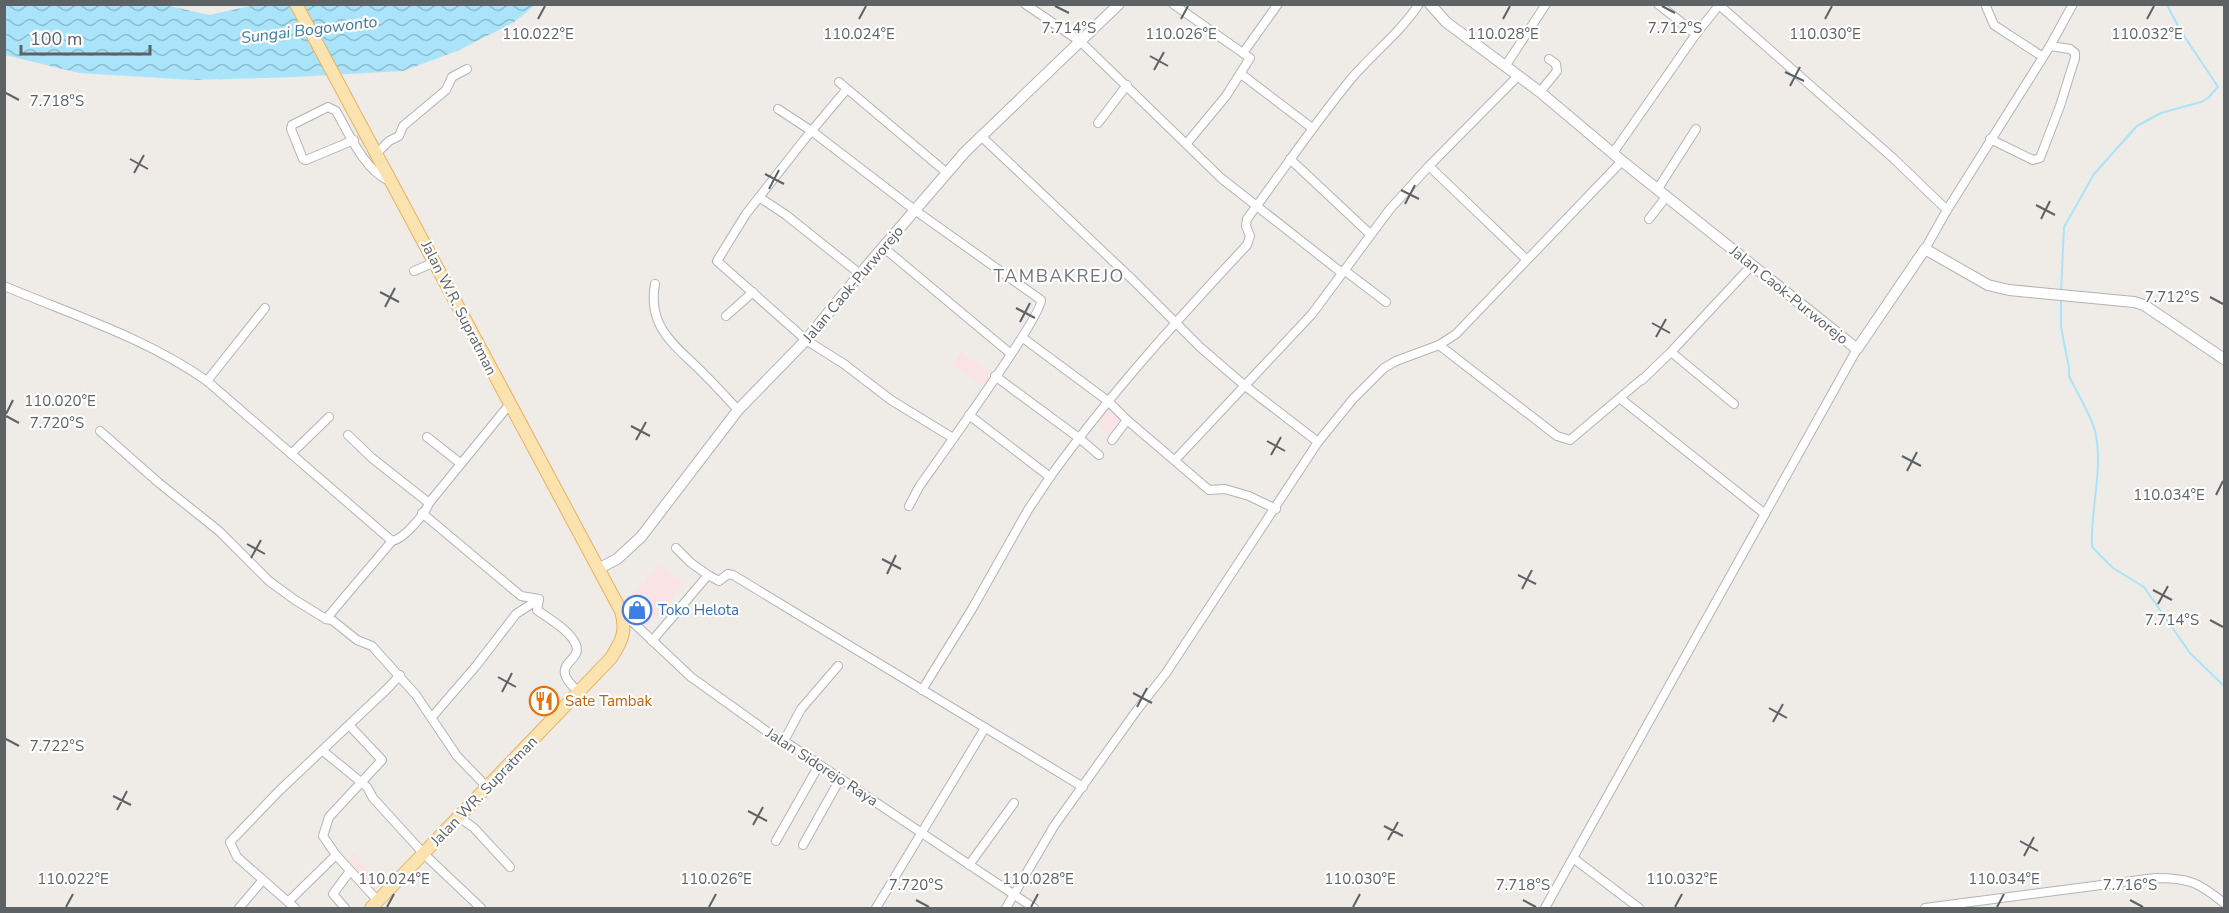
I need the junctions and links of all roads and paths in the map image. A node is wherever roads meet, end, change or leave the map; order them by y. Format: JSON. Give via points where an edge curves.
{"nodes":[{"id":1,"x":296,"y":4,"type":"edge"},
{"id":2,"x":1025,"y":4,"type":"edge"},
{"id":3,"x":1119,"y":4,"type":"edge"},
{"id":4,"x":1173,"y":4,"type":"edge"},
{"id":5,"x":1278,"y":4,"type":"edge"},
{"id":6,"x":1419,"y":4,"type":"edge"},
{"id":7,"x":1430,"y":4,"type":"edge"},
{"id":8,"x":1546,"y":4,"type":"edge"},
{"id":9,"x":1658,"y":4,"type":"edge"},
{"id":10,"x":1986,"y":4,"type":"edge"},
{"id":11,"x":2073,"y":4,"type":"edge"},
{"id":12,"x":1720,"y":5,"type":"edge"},
{"id":13,"x":1037,"y":7,"type":"edge"},
{"id":14,"x":1696,"y":34,"type":"junction"},
{"id":15,"x":1081,"y":42,"type":"junction"},
{"id":16,"x":2050,"y":46,"type":"junction"},
{"id":17,"x":1243,"y":53,"type":"junction"},
{"id":18,"x":2043,"y":57,"type":"junction"},
{"id":19,"x":1549,"y":59,"type":"dead end"},
{"id":20,"x":1506,"y":65,"type":"junction"},
{"id":21,"x":466,"y":69,"type":"dead end"},
{"id":22,"x":1240,"y":74,"type":"junction"},
{"id":23,"x":1518,"y":76,"type":"junction"},
{"id":24,"x":839,"y":82,"type":"dead end"},
{"id":25,"x":1127,"y":85,"type":"junction"},
{"id":26,"x":846,"y":90,"type":"junction"},
{"id":27,"x":1540,"y":92,"type":"junction"},
{"id":28,"x":778,"y":109,"type":"dead end"},
{"id":29,"x":1098,"y":123,"type":"dead end"},
{"id":30,"x":1312,"y":128,"type":"junction"},
{"id":31,"x":1696,"y":129,"type":"dead end"},
{"id":32,"x":813,"y":132,"type":"junction"},
{"id":33,"x":982,"y":137,"type":"junction"},
{"id":34,"x":1990,"y":139,"type":"junction"},
{"id":35,"x":354,"y":140,"type":"junction"},
{"id":36,"x":1187,"y":143,"type":"junction"},
{"id":37,"x":377,"y":153,"type":"junction"},
{"id":38,"x":1613,"y":153,"type":"junction"},
{"id":39,"x":1290,"y":159,"type":"junction"},
{"id":40,"x":1622,"y":161,"type":"junction"},
{"id":41,"x":1429,"y":166,"type":"junction"},
{"id":42,"x":947,"y":173,"type":"junction"},
{"id":43,"x":392,"y":182,"type":"junction"},
{"id":44,"x":1661,"y":193,"type":"junction"},
{"id":45,"x":759,"y":197,"type":"junction"},
{"id":46,"x":1257,"y":205,"type":"junction"},
{"id":47,"x":916,"y":210,"type":"junction"},
{"id":48,"x":1947,"y":210,"type":"junction"},
{"id":49,"x":1649,"y":219,"type":"dead end"},
{"id":50,"x":1370,"y":234,"type":"junction"},
{"id":51,"x":884,"y":248,"type":"junction"},
{"id":52,"x":1925,"y":249,"type":"junction"},
{"id":53,"x":1526,"y":259,"type":"junction"},
{"id":54,"x":435,"y":262,"type":"junction"},
{"id":55,"x":1752,"y":265,"type":"junction"},
{"id":56,"x":414,"y":271,"type":"dead end"},
{"id":57,"x":1343,"y":272,"type":"junction"},
{"id":58,"x":860,"y":274,"type":"junction"},
{"id":59,"x":655,"y":284,"type":"dead end"},
{"id":60,"x":4,"y":286,"type":"edge"},
{"id":61,"x":753,"y":292,"type":"junction"},
{"id":62,"x":1386,"y":302,"type":"dead end"},
{"id":63,"x":265,"y":308,"type":"dead end"},
{"id":64,"x":726,"y":316,"type":"dead end"},
{"id":65,"x":1176,"y":324,"type":"junction"},
{"id":66,"x":1023,"y":338,"type":"junction"},
{"id":67,"x":806,"y":340,"type":"junction"},
{"id":68,"x":1439,"y":345,"type":"junction"},
{"id":69,"x":1857,"y":349,"type":"junction"},
{"id":70,"x":1671,"y":352,"type":"junction"},
{"id":71,"x":1011,"y":354,"type":"junction"},
{"id":72,"x":2224,"y":359,"type":"edge"},
{"id":73,"x":995,"y":376,"type":"junction"},
{"id":74,"x":207,"y":381,"type":"junction"},
{"id":75,"x":1244,"y":386,"type":"junction"},
{"id":76,"x":1621,"y":399,"type":"junction"},
{"id":77,"x":1108,"y":401,"type":"junction"},
{"id":78,"x":1734,"y":404,"type":"dead end"},
{"id":79,"x":509,"y":405,"type":"junction"},
{"id":80,"x":738,"y":410,"type":"junction"},
{"id":81,"x":969,"y":415,"type":"junction"},
{"id":82,"x":329,"y":417,"type":"dead end"},
{"id":83,"x":1127,"y":420,"type":"junction"},
{"id":84,"x":100,"y":431,"type":"dead end"},
{"id":85,"x":348,"y":435,"type":"dead end"},
{"id":86,"x":427,"y":437,"type":"dead end"},
{"id":87,"x":953,"y":438,"type":"junction"},
{"id":88,"x":1079,"y":438,"type":"junction"},
{"id":89,"x":1112,"y":440,"type":"dead end"},
{"id":90,"x":1318,"y":442,"type":"junction"},
{"id":91,"x":291,"y":454,"type":"junction"},
{"id":92,"x":1099,"y":456,"type":"dead end"},
{"id":93,"x":1174,"y":460,"type":"junction"},
{"id":94,"x":460,"y":463,"type":"junction"},
{"id":95,"x":1050,"y":477,"type":"junction"},
{"id":96,"x":429,"y":503,"type":"junction"},
{"id":97,"x":909,"y":506,"type":"dead end"},
{"id":98,"x":1276,"y":508,"type":"junction"},
{"id":99,"x":422,"y":513,"type":"junction"},
{"id":100,"x":1765,"y":513,"type":"junction"},
{"id":101,"x":392,"y":541,"type":"junction"},
{"id":102,"x":676,"y":548,"type":"dead end"},
{"id":103,"x":597,"y":569,"type":"junction"},
{"id":104,"x":708,"y":574,"type":"junction"},
{"id":105,"x":539,"y":599,"type":"junction"},
{"id":106,"x":621,"y":611,"type":"junction"},
{"id":107,"x":326,"y":619,"type":"junction"},
{"id":108,"x":652,"y":641,"type":"junction"},
{"id":109,"x":838,"y":666,"type":"dead end"},
{"id":110,"x":400,"y":675,"type":"junction"},
{"id":111,"x":922,"y":690,"type":"junction"},
{"id":112,"x":579,"y":692,"type":"junction"},
{"id":113,"x":432,"y":717,"type":"junction"},
{"id":114,"x":350,"y":726,"type":"junction"},
{"id":115,"x":985,"y":728,"type":"junction"},
{"id":116,"x":783,"y":741,"type":"junction"},
{"id":117,"x":323,"y":751,"type":"junction"},
{"id":118,"x":819,"y":765,"type":"junction"},
{"id":119,"x":840,"y":779,"type":"junction"},
{"id":120,"x":361,"y":784,"type":"junction"},
{"id":121,"x":488,"y":787,"type":"junction"},
{"id":122,"x":1083,"y":787,"type":"junction"},
{"id":123,"x":1014,"y":803,"type":"dead end"},
{"id":124,"x":459,"y":817,"type":"junction"},
{"id":125,"x":922,"y":833,"type":"junction"},
{"id":126,"x":776,"y":841,"type":"dead end"},
{"id":127,"x":802,"y":845,"type":"dead end"},
{"id":128,"x":424,"y":854,"type":"junction"},
{"id":129,"x":336,"y":855,"type":"junction"},
{"id":130,"x":1573,"y":858,"type":"junction"},
{"id":131,"x":969,"y":865,"type":"junction"},
{"id":132,"x":510,"y":867,"type":"dead end"},
{"id":133,"x":350,"y":871,"type":"junction"},
{"id":134,"x":262,"y":881,"type":"junction"},
{"id":135,"x":1013,"y":894,"type":"junction"},
{"id":136,"x":2224,"y":903,"type":"edge"},
{"id":137,"x":291,"y":905,"type":"edge"},
{"id":138,"x":374,"y":905,"type":"edge"},
{"id":139,"x":239,"y":909,"type":"edge"},
{"id":140,"x":345,"y":909,"type":"edge"},
{"id":141,"x":481,"y":909,"type":"edge"},
{"id":142,"x":876,"y":909,"type":"edge"},
{"id":143,"x":1006,"y":909,"type":"edge"},
{"id":144,"x":1034,"y":909,"type":"edge"},
{"id":145,"x":1545,"y":909,"type":"edge"},
{"id":146,"x":1639,"y":909,"type":"edge"},
{"id":147,"x":1925,"y":909,"type":"edge"}],
"edges":[{"from":1,"to":37,"type":"main road","name":"Jalan W.R. Supratman"},
{"from":2,"to":13,"type":"street"},
{"from":3,"to":15,"type":"street","name":"Jalan Caok-Purworejo"},
{"from":4,"to":17,"type":"street"},
{"from":5,"to":17,"type":"street"},
{"from":6,"to":30,"type":"street"},
{"from":7,"to":20,"type":"street","name":"Jalan Caok-Purworejo","via":[[1446,22]]},
{"from":8,"to":20,"type":"street"},
{"from":9,"to":14,"type":"street"},
{"from":10,"to":18,"type":"street","via":[[1994,25]]},
{"from":11,"to":16,"type":"street"},
{"from":12,"to":14,"type":"street"},
{"from":12,"to":48,"type":"street"},
{"from":13,"to":15,"type":"street"},
{"from":14,"to":38,"type":"street"},
{"from":15,"to":25,"type":"street"},
{"from":15,"to":33,"type":"street","name":"Jalan Caok-Purworejo"},
{"from":16,"to":18,"type":"street"},
{"from":16,"to":34,"type":"street","via":[[2070,49],[2075,58],[2040,158],[2033,160]]},
{"from":17,"to":22,"type":"street","via":[[1250,58]]},
{"from":18,"to":34,"type":"street"},
{"from":19,"to":27,"type":"street","via":[[1556,64],[1557,71]]},
{"from":20,"to":23,"type":"street","name":"Jalan Caok-Purworejo"},
{"from":21,"to":37,"type":"street","via":[[452,77],[446,90]]},
{"from":22,"to":30,"type":"street"},
{"from":22,"to":36,"type":"street"},
{"from":23,"to":27,"type":"street","name":"Jalan Caok-Purworejo"},
{"from":23,"to":41,"type":"street"},
{"from":24,"to":26,"type":"street"},
{"from":25,"to":29,"type":"street"},
{"from":25,"to":36,"type":"street"},
{"from":26,"to":32,"type":"street"},
{"from":26,"to":42,"type":"street"},
{"from":27,"to":38,"type":"street","name":"Jalan Caok-Purworejo"},
{"from":28,"to":32,"type":"street"},
{"from":30,"to":39,"type":"street"},
{"from":31,"to":44,"type":"street"},
{"from":32,"to":45,"type":"street"},
{"from":32,"to":47,"type":"street"},
{"from":33,"to":42,"type":"street","name":"Jalan Caok-Purworejo"},
{"from":33,"to":65,"type":"street"},
{"from":34,"to":48,"type":"street"},
{"from":35,"to":35,"type":"street","via":[[310,161],[303,159],[292,125],[333,108]]},
{"from":35,"to":43,"type":"street","via":[[373,169]]},
{"from":36,"to":46,"type":"street","via":[[1221,178]]},
{"from":37,"to":43,"type":"main road","name":"Jalan W.R. Supratman"},
{"from":38,"to":40,"type":"street","name":"Jalan Caok-Purworejo"},
{"from":39,"to":46,"type":"street"},
{"from":39,"to":50,"type":"street"},
{"from":40,"to":44,"type":"street","name":"Jalan Caok-Purworejo"},
{"from":40,"to":53,"type":"street"},
{"from":41,"to":50,"type":"street"},
{"from":41,"to":53,"type":"street"},
{"from":42,"to":47,"type":"street","name":"Jalan Caok-Purworejo"},
{"from":43,"to":54,"type":"main road","name":"Jalan W.R. Supratman"},
{"from":44,"to":49,"type":"street"},
{"from":44,"to":55,"type":"street","name":"Jalan Caok-Purworejo"},
{"from":45,"to":58,"type":"street"},
{"from":45,"to":61,"type":"street","via":[[717,261]]},
{"from":46,"to":57,"type":"street"},
{"from":46,"to":65,"type":"street","via":[[1246,222],[1250,236],[1247,245]]},
{"from":47,"to":51,"type":"street","name":"Jalan Caok-Purworejo"},
{"from":47,"to":66,"type":"street","via":[[1041,300]]},
{"from":48,"to":52,"type":"street"},
{"from":50,"to":57,"type":"street"},
{"from":51,"to":58,"type":"street","name":"Jalan Caok-Purworejo"},
{"from":51,"to":71,"type":"street"},
{"from":52,"to":69,"type":"street","name":"Jalan Caok-Purworejo"},
{"from":52,"to":72,"type":"street","via":[[1988,285],[2144,305]]},
{"from":53,"to":68,"type":"street","via":[[1462,328]]},
{"from":54,"to":56,"type":"street"},
{"from":54,"to":79,"type":"main road","name":"Jalan W.R. Supratman"},
{"from":55,"to":69,"type":"street","name":"Jalan Caok-Purworejo"},
{"from":55,"to":70,"type":"street"},
{"from":57,"to":62,"type":"street"},
{"from":57,"to":75,"type":"street","via":[[1312,314]]},
{"from":58,"to":67,"type":"street","name":"Jalan Caok-Purworejo"},
{"from":59,"to":80,"type":"street","via":[[653,301],[661,329],[673,346]]},
{"from":60,"to":74,"type":"street","via":[[148,346]]},
{"from":61,"to":64,"type":"street"},
{"from":61,"to":67,"type":"street"},
{"from":63,"to":74,"type":"street"},
{"from":65,"to":75,"type":"street"},
{"from":65,"to":77,"type":"street"},
{"from":66,"to":71,"type":"street"},
{"from":66,"to":77,"type":"street"},
{"from":67,"to":80,"type":"street","name":"Jalan Caok-Purworejo"},
{"from":67,"to":87,"type":"street"},
{"from":68,"to":76,"type":"street","via":[[1563,439],[1570,440]]},
{"from":68,"to":90,"type":"street","via":[[1396,361],[1379,372]]},
{"from":69,"to":100,"type":"street"},
{"from":70,"to":76,"type":"street"},
{"from":70,"to":78,"type":"street"},
{"from":71,"to":73,"type":"street"},
{"from":73,"to":81,"type":"street"},
{"from":73,"to":88,"type":"street"},
{"from":74,"to":91,"type":"street"},
{"from":75,"to":90,"type":"street"},
{"from":75,"to":93,"type":"street"},
{"from":76,"to":100,"type":"street"},
{"from":77,"to":83,"type":"street"},
{"from":77,"to":88,"type":"street"},
{"from":79,"to":94,"type":"street"},
{"from":79,"to":103,"type":"main road","name":"Jalan W.R. Supratman"},
{"from":80,"to":103,"type":"street","name":"Jalan Caok-Purworejo","via":[[641,537],[618,559]]},
{"from":81,"to":87,"type":"street"},
{"from":81,"to":95,"type":"street"},
{"from":82,"to":91,"type":"street"},
{"from":83,"to":89,"type":"street"},
{"from":83,"to":93,"type":"street"},
{"from":84,"to":107,"type":"street","via":[[219,531],[269,581]]},
{"from":85,"to":96,"type":"street"},
{"from":86,"to":94,"type":"street"},
{"from":87,"to":97,"type":"street"},
{"from":88,"to":92,"type":"street"},
{"from":88,"to":95,"type":"street"},
{"from":90,"to":98,"type":"street"},
{"from":91,"to":101,"type":"street"},
{"from":93,"to":98,"type":"street","via":[[1209,490],[1225,489]]},
{"from":94,"to":96,"type":"street"},
{"from":95,"to":111,"type":"street"},
{"from":96,"to":99,"type":"street"},
{"from":98,"to":122,"type":"street","via":[[1166,673]]},
{"from":99,"to":101,"type":"street","via":[[406,533]]},
{"from":99,"to":105,"type":"street","via":[[521,596]]},
{"from":100,"to":130,"type":"street"},
{"from":101,"to":107,"type":"street"},
{"from":102,"to":104,"type":"street"},
{"from":103,"to":106,"type":"main road","name":"Jalan W.R. Supratman"},
{"from":104,"to":108,"type":"street"},
{"from":104,"to":111,"type":"street","via":[[719,581],[730,573]]},
{"from":105,"to":112,"type":"street","via":[[537,610],[576,644],[564,673]]},
{"from":105,"to":113,"type":"street","via":[[516,614]]},
{"from":106,"to":108,"type":"street","name":"Jalan Sidorejo Raya"},
{"from":106,"to":112,"type":"main road","name":"Jalan WR. Supratman","via":[[625,630],[619,646]]},
{"from":107,"to":110,"type":"street","via":[[372,646]]},
{"from":108,"to":116,"type":"street","name":"Jalan Sidorejo Raya","via":[[691,677]]},
{"from":109,"to":116,"type":"street","via":[[801,709]]},
{"from":110,"to":113,"type":"street"},
{"from":110,"to":114,"type":"street"},
{"from":111,"to":115,"type":"street"},
{"from":112,"to":121,"type":"main road","name":"Jalan WR. Supratman"},
{"from":113,"to":121,"type":"street","via":[[457,756]]},
{"from":114,"to":117,"type":"street"},
{"from":114,"to":120,"type":"street","via":[[382,760]]},
{"from":115,"to":122,"type":"street"},
{"from":115,"to":125,"type":"street"},
{"from":116,"to":118,"type":"street","name":"Jalan Sidorejo Raya"},
{"from":117,"to":120,"type":"street"},
{"from":117,"to":134,"type":"street","via":[[230,842],[237,857]]},
{"from":118,"to":119,"type":"street","name":"Jalan Sidorejo Raya"},
{"from":118,"to":126,"type":"street"},
{"from":119,"to":125,"type":"street","name":"Jalan Sidorejo Raya"},
{"from":119,"to":127,"type":"street"},
{"from":120,"to":128,"type":"street","via":[[367,786],[373,798]]},
{"from":120,"to":129,"type":"street","via":[[326,822],[323,836]]},
{"from":121,"to":124,"type":"main road","name":"Jalan WR. Supratman"},
{"from":122,"to":135,"type":"street"},
{"from":123,"to":131,"type":"street"},
{"from":124,"to":128,"type":"main road","name":"Jalan WR. Supratman"},
{"from":124,"to":132,"type":"street"},
{"from":125,"to":131,"type":"street","name":"Jalan Sidorejo Raya"},
{"from":125,"to":142,"type":"street"},
{"from":128,"to":138,"type":"main road","name":"Jalan WR. Supratman"},
{"from":128,"to":141,"type":"street"},
{"from":129,"to":133,"type":"street"},
{"from":129,"to":137,"type":"street"},
{"from":130,"to":145,"type":"street"},
{"from":130,"to":146,"type":"street"},
{"from":131,"to":135,"type":"street","name":"Jalan Sidorejo Raya"},
{"from":133,"to":138,"type":"street"},
{"from":133,"to":140,"type":"street","via":[[333,894]]},
{"from":134,"to":137,"type":"street"},
{"from":134,"to":139,"type":"street"},
{"from":135,"to":143,"type":"street"},
{"from":135,"to":144,"type":"street","name":"Jalan Sidorejo Raya"},
{"from":136,"to":147,"type":"street","via":[[2193,881],[2155,878]]}]}
